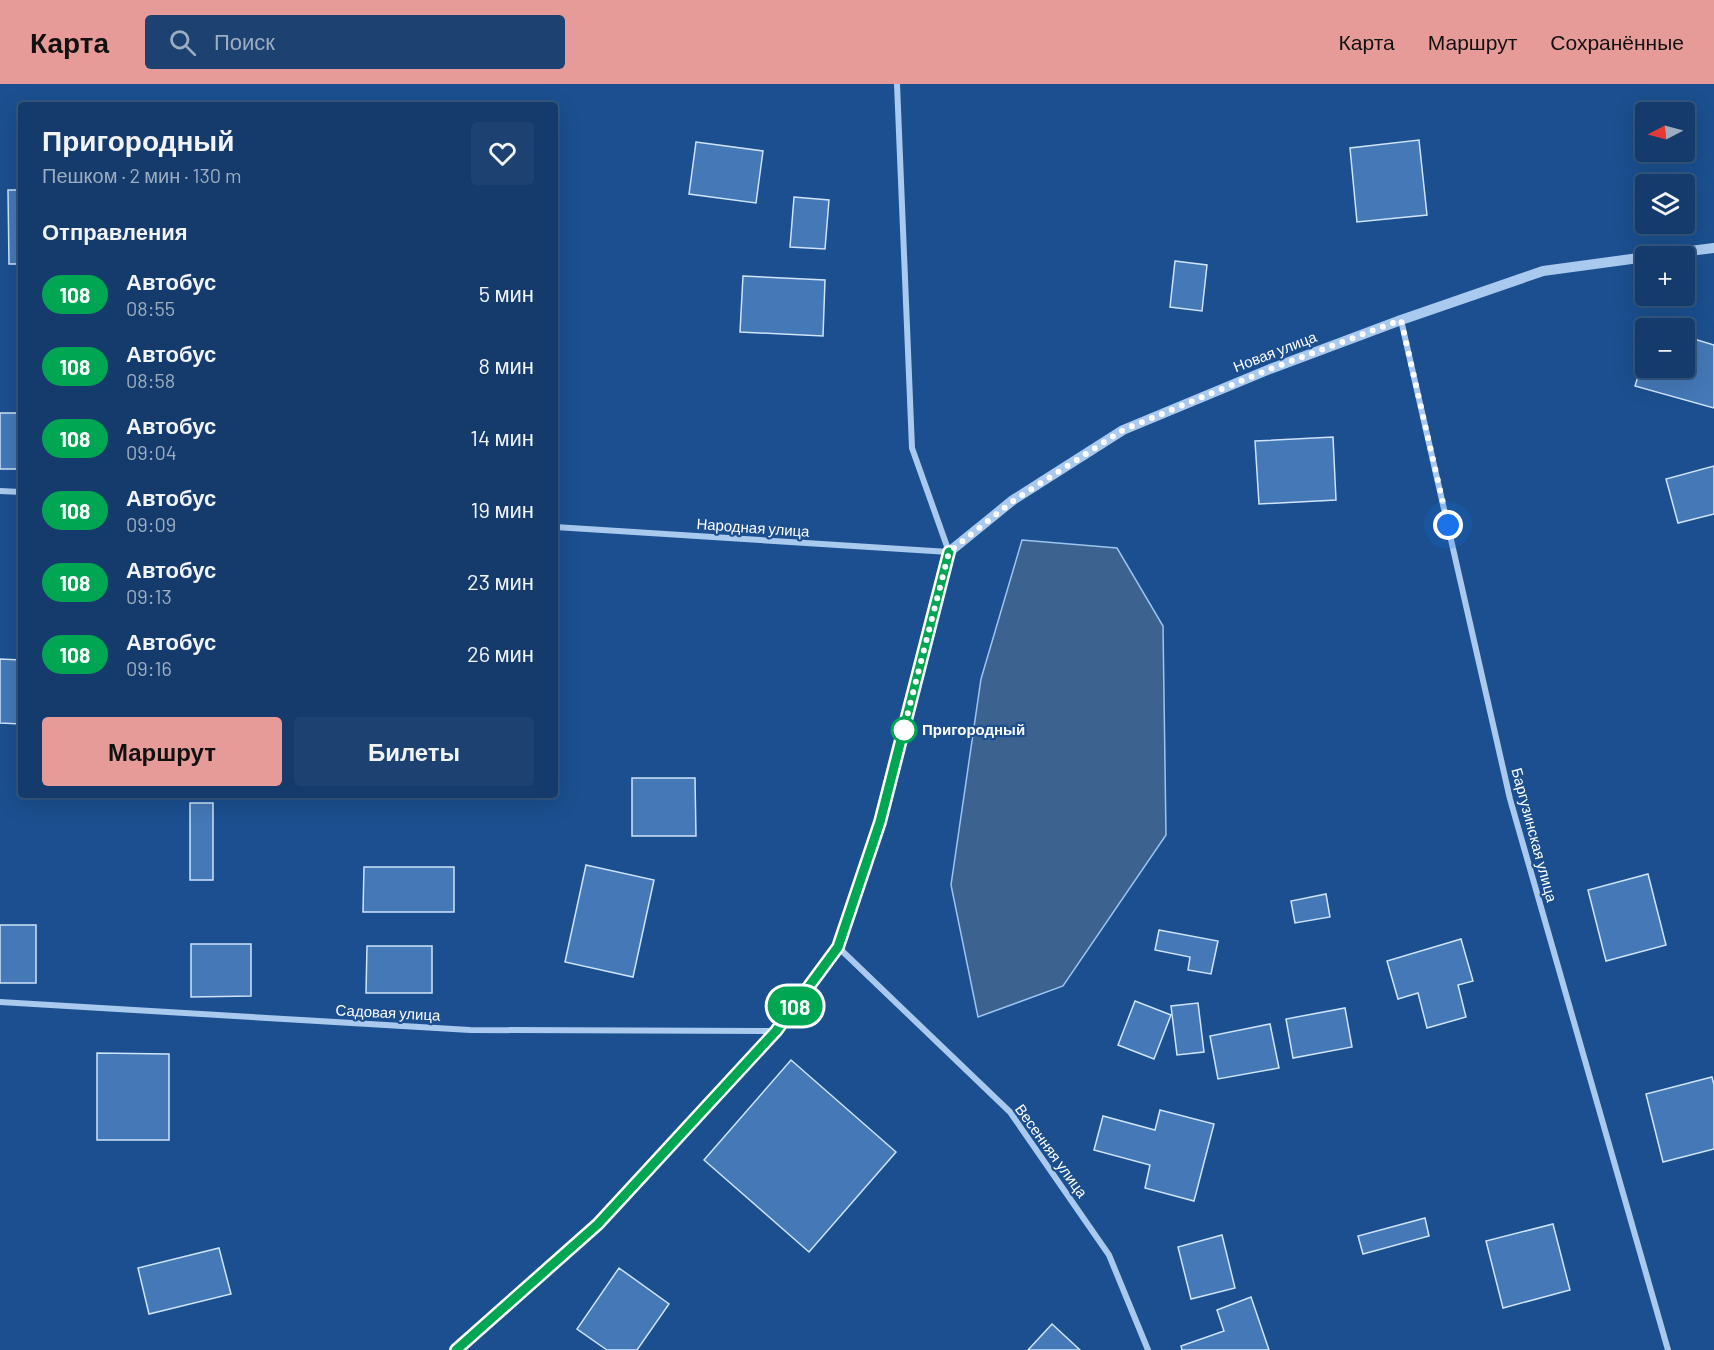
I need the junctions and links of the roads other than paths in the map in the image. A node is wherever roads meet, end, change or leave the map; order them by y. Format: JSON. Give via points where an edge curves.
{"nodes":[{"id":1,"x":897,"y":84,"type":"edge"},
{"id":2,"x":1714,"y":248,"type":"edge"},
{"id":3,"x":1695,"y":251,"type":"edge"},
{"id":4,"x":1635,"y":259,"type":"edge"},
{"id":5,"x":1401,"y":320,"type":"junction"},
{"id":6,"x":0,"y":491,"type":"edge"},
{"id":7,"x":18,"y":492,"type":"edge"},
{"id":8,"x":558,"y":527,"type":"edge"},
{"id":9,"x":949,"y":552,"type":"junction"},
{"id":10,"x":838,"y":947,"type":"junction"},
{"id":11,"x":0,"y":1002,"type":"edge"},
{"id":12,"x":776,"y":1031,"type":"junction"},
{"id":13,"x":457,"y":1350,"type":"edge"},
{"id":14,"x":1148,"y":1350,"type":"edge"},
{"id":15,"x":1668,"y":1350,"type":"edge"}],
"edges":[{"from":1,"to":9,"type":"street","via":[[912,448]]},
{"from":2,"to":3,"type":"street","name":"Новая улица"},
{"from":4,"to":5,"type":"street","name":"Новая улица","via":[[1543,271]]},
{"from":5,"to":9,"type":"street","name":"Новая улица","via":[[1123,430],[1013,501]]},
{"from":5,"to":15,"type":"street","name":"Баргузинская улица","via":[[1510,800]]},
{"from":6,"to":7,"type":"street"},
{"from":8,"to":9,"type":"street","name":"Народная улица"},
{"from":9,"to":10,"type":"street","via":[[880,822]]},
{"from":10,"to":12,"type":"street"},
{"from":10,"to":14,"type":"street","name":"Весенняя улица","via":[[1010,1112],[1109,1255]]},
{"from":11,"to":12,"type":"street","name":"Садовая улица","via":[[470,1030]]},
{"from":12,"to":13,"type":"street","via":[[598,1224]]}]}
